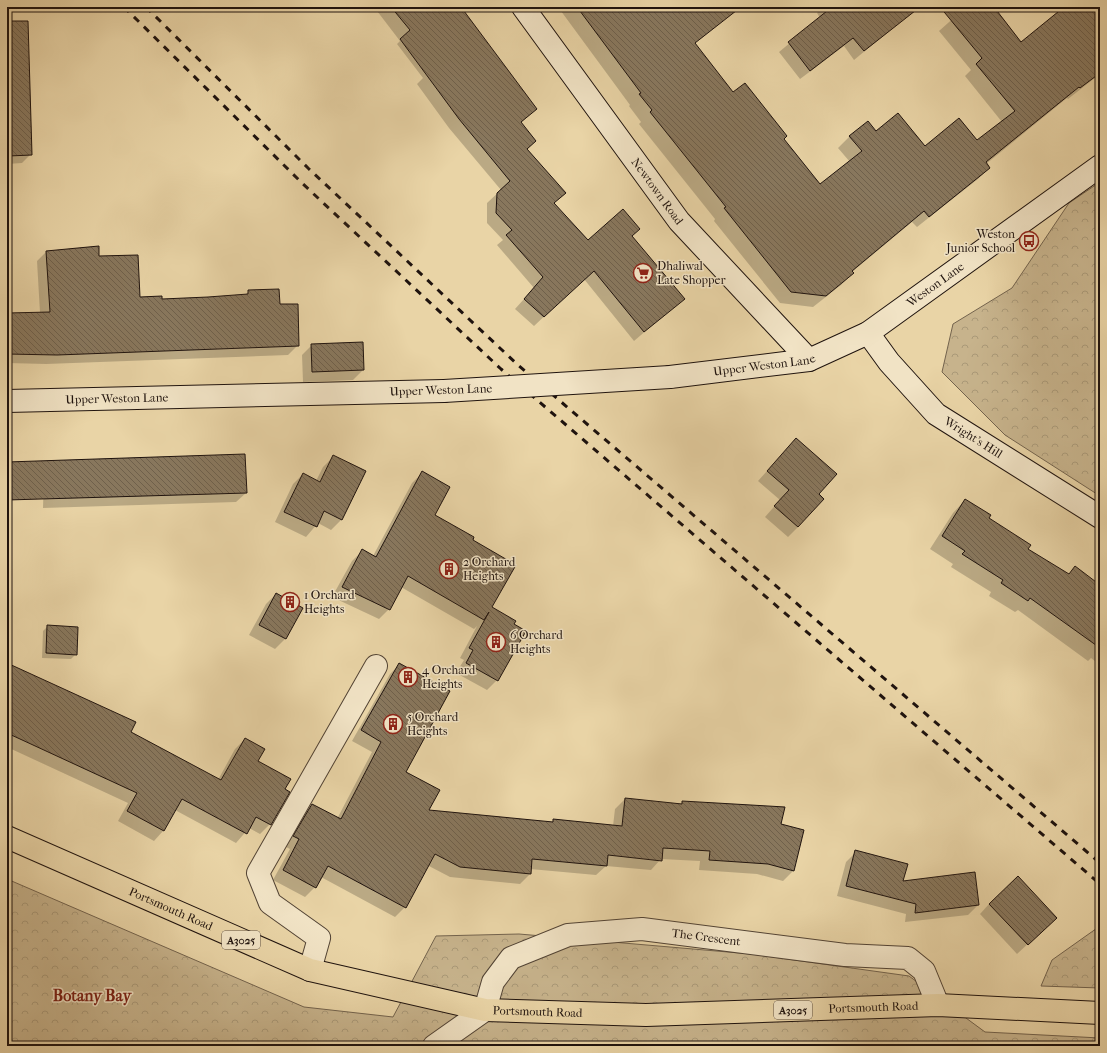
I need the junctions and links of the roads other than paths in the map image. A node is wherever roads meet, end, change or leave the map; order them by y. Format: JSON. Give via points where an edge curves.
{"nodes":[{"id":1,"x":523,"y":7,"type":"edge"},
{"id":2,"x":1100,"y":166,"type":"edge"},
{"id":3,"x":868,"y":333,"type":"junction"},
{"id":4,"x":809,"y":360,"type":"junction"},
{"id":5,"x":7,"y":401,"type":"edge"},
{"id":6,"x":1100,"y":517,"type":"edge"},
{"id":7,"x":376,"y":666,"type":"dead end"},
{"id":8,"x":7,"y":837,"type":"edge"},
{"id":9,"x":310,"y":970,"type":"junction"},
{"id":10,"x":938,"y":1005,"type":"junction"},
{"id":11,"x":485,"y":1010,"type":"junction"},
{"id":12,"x":1100,"y":1013,"type":"edge"},
{"id":13,"x":434,"y":1046,"type":"edge"}],
"edges":[{"from":1,"to":4,"type":"street","name":"Newtown Road","via":[[679,221]]},
{"from":2,"to":3,"type":"street","name":"Weston Lane"},
{"from":3,"to":4,"type":"street","name":"Upper Weston Lane"},
{"from":3,"to":6,"type":"street","name":"Wright's Hill","via":[[889,362],[936,414]]},
{"from":4,"to":5,"type":"street","name":"Upper Weston Lane","bridge":true,"via":[[670,377],[444,391]]},
{"from":7,"to":9,"type":"street","via":[[258,873],[270,903],[319,938]]},
{"from":8,"to":9,"type":"main road","name":"Portsmouth Road","number":"A3025"},
{"from":9,"to":11,"type":"main road","name":"Portsmouth Road","number":"A3025"},
{"from":10,"to":11,"type":"main road","name":"Portsmouth Road","number":"A3025","via":[[646,1015]]},
{"from":10,"to":11,"type":"street","name":"The Crescent","via":[[924,971],[908,958],[845,955],[642,930],[568,936],[511,958],[493,982]]},
{"from":10,"to":12,"type":"main road","name":"Portsmouth Road","number":"A3025"},
{"from":11,"to":13,"type":"street"}]}
